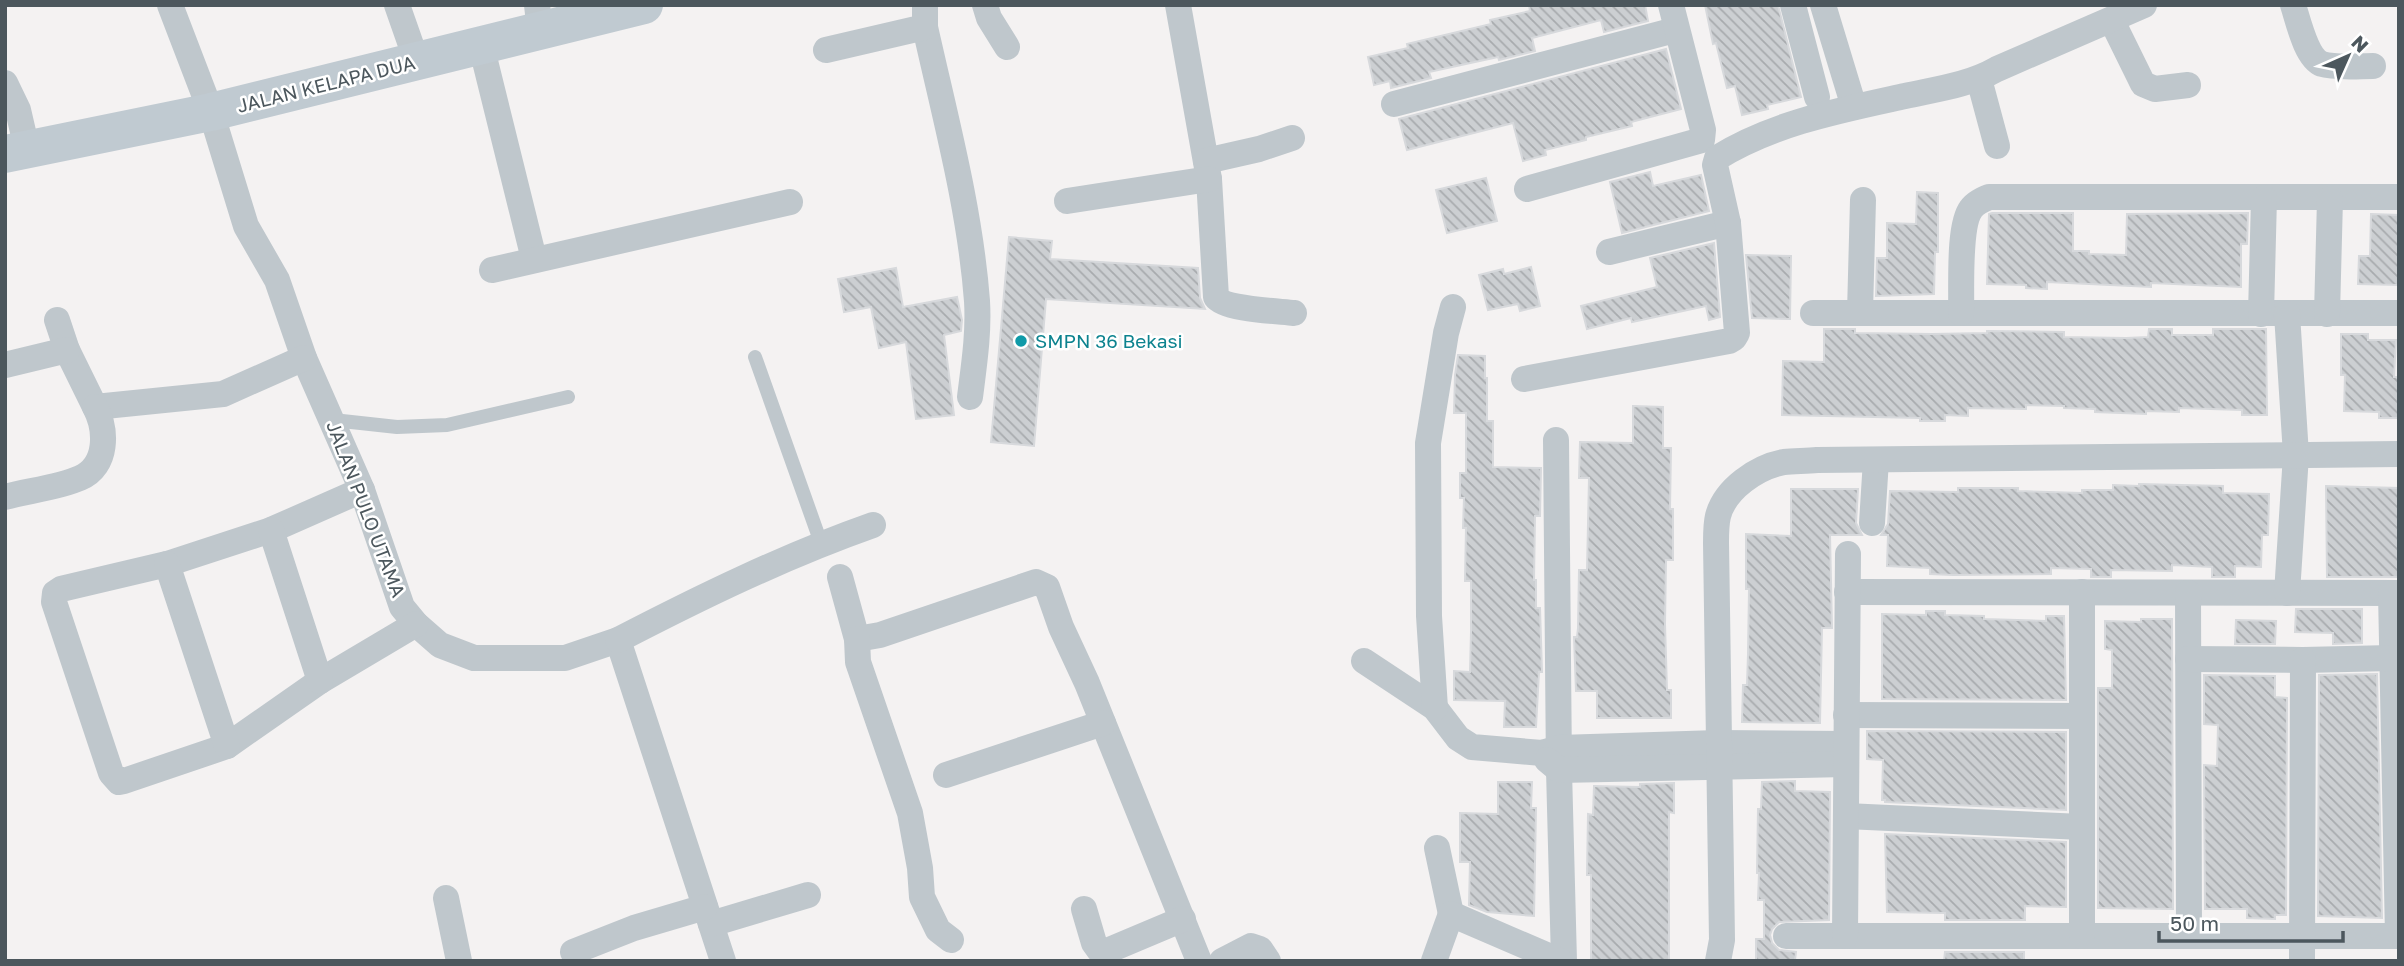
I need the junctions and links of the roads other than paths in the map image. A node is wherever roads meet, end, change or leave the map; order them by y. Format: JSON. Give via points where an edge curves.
{"nodes":[{"id":1,"x":170,"y":5,"type":"edge"},
{"id":2,"x":397,"y":5,"type":"edge"},
{"id":3,"x":644,"y":5,"type":"edge"},
{"id":4,"x":985,"y":5,"type":"edge"},
{"id":5,"x":1178,"y":5,"type":"edge"},
{"id":6,"x":1793,"y":5,"type":"edge"},
{"id":7,"x":1823,"y":5,"type":"edge"},
{"id":8,"x":2144,"y":5,"type":"edge"},
{"id":9,"x":2293,"y":5,"type":"edge"},
{"id":10,"x":925,"y":16,"type":"edge"},
{"id":11,"x":539,"y":18,"type":"edge"},
{"id":12,"x":1673,"y":18,"type":"edge"},
{"id":13,"x":2112,"y":21,"type":"junction"},
{"id":14,"x":481,"y":46,"type":"junction"},
{"id":15,"x":1007,"y":47,"type":"dead end"},
{"id":16,"x":826,"y":50,"type":"dead end"},
{"id":17,"x":417,"y":62,"type":"junction"},
{"id":18,"x":2372,"y":66,"type":"dead end"},
{"id":19,"x":1979,"y":79,"type":"junction"},
{"id":20,"x":5,"y":83,"type":"edge"},
{"id":21,"x":2188,"y":85,"type":"dead end"},
{"id":22,"x":1817,"y":96,"type":"dead end"},
{"id":23,"x":1394,"y":104,"type":"dead end"},
{"id":24,"x":1854,"y":107,"type":"junction"},
{"id":25,"x":211,"y":112,"type":"junction"},
{"id":26,"x":1293,"y":138,"type":"dead end"},
{"id":27,"x":1997,"y":146,"type":"dead end"},
{"id":28,"x":16,"y":151,"type":"edge"},
{"id":29,"x":1208,"y":170,"type":"junction"},
{"id":30,"x":1527,"y":189,"type":"dead end"},
{"id":31,"x":2399,"y":197,"type":"edge"},
{"id":32,"x":2264,"y":198,"type":"junction"},
{"id":33,"x":2330,"y":198,"type":"junction"},
{"id":34,"x":1863,"y":200,"type":"dead end"},
{"id":35,"x":1067,"y":201,"type":"dead end"},
{"id":36,"x":790,"y":202,"type":"dead end"},
{"id":37,"x":1728,"y":223,"type":"junction"},
{"id":38,"x":1609,"y":252,"type":"dead end"},
{"id":39,"x":534,"y":259,"type":"junction"},
{"id":40,"x":492,"y":270,"type":"dead end"},
{"id":41,"x":1452,"y":307,"type":"dead end"},
{"id":42,"x":1860,"y":312,"type":"junction"},
{"id":43,"x":1294,"y":313,"type":"dead end"},
{"id":44,"x":1813,"y":313,"type":"dead end"},
{"id":45,"x":1961,"y":313,"type":"junction"},
{"id":46,"x":2399,"y":313,"type":"edge"},
{"id":47,"x":2274,"y":314,"type":"junction"},
{"id":48,"x":2326,"y":314,"type":"junction"},
{"id":49,"x":57,"y":320,"type":"dead end"},
{"id":50,"x":67,"y":350,"type":"junction"},
{"id":51,"x":303,"y":358,"type":"junction"},
{"id":52,"x":755,"y":358,"type":"dead end"},
{"id":53,"x":5,"y":365,"type":"edge"},
{"id":54,"x":1524,"y":379,"type":"dead end"},
{"id":55,"x":568,"y":397,"type":"dead end"},
{"id":56,"x":970,"y":397,"type":"dead end"},
{"id":57,"x":95,"y":407,"type":"junction"},
{"id":58,"x":333,"y":420,"type":"junction"},
{"id":59,"x":1556,"y":440,"type":"dead end"},
{"id":60,"x":2399,"y":454,"type":"edge"},
{"id":61,"x":2296,"y":455,"type":"junction"},
{"id":62,"x":1876,"y":460,"type":"junction"},
{"id":63,"x":362,"y":490,"type":"junction"},
{"id":64,"x":5,"y":497,"type":"edge"},
{"id":65,"x":1872,"y":523,"type":"dead end"},
{"id":66,"x":873,"y":525,"type":"dead end"},
{"id":67,"x":271,"y":530,"type":"junction"},
{"id":68,"x":821,"y":543,"type":"junction"},
{"id":69,"x":1847,"y":554,"type":"dead end"},
{"id":70,"x":167,"y":564,"type":"junction"},
{"id":71,"x":840,"y":577,"type":"dead end"},
{"id":72,"x":1847,"y":592,"type":"junction"},
{"id":73,"x":2082,"y":592,"type":"junction"},
{"id":74,"x":2188,"y":593,"type":"junction"},
{"id":75,"x":2287,"y":593,"type":"junction"},
{"id":76,"x":2395,"y":593,"type":"edge"},
{"id":77,"x":416,"y":624,"type":"junction"},
{"id":78,"x":857,"y":639,"type":"junction"},
{"id":79,"x":618,"y":640,"type":"junction"},
{"id":80,"x":2188,"y":659,"type":"junction"},
{"id":81,"x":2392,"y":659,"type":"junction"},
{"id":82,"x":2303,"y":660,"type":"junction"},
{"id":83,"x":1364,"y":661,"type":"dead end"},
{"id":84,"x":320,"y":681,"type":"junction"},
{"id":85,"x":1435,"y":708,"type":"junction"},
{"id":86,"x":1846,"y":715,"type":"junction"},
{"id":87,"x":2082,"y":716,"type":"junction"},
{"id":88,"x":1103,"y":723,"type":"junction"},
{"id":89,"x":228,"y":746,"type":"junction"},
{"id":90,"x":1719,"y":754,"type":"junction"},
{"id":91,"x":1846,"y":754,"type":"junction"},
{"id":92,"x":1553,"y":757,"type":"junction"},
{"id":93,"x":946,"y":775,"type":"dead end"},
{"id":94,"x":1846,"y":816,"type":"junction"},
{"id":95,"x":2082,"y":827,"type":"junction"},
{"id":96,"x":1437,"y":849,"type":"dead end"},
{"id":97,"x":808,"y":895,"type":"dead end"},
{"id":98,"x":446,"y":898,"type":"dead end"},
{"id":99,"x":1084,"y":909,"type":"dead end"},
{"id":100,"x":1451,"y":914,"type":"junction"},
{"id":101,"x":708,"y":916,"type":"junction"},
{"id":102,"x":1183,"y":919,"type":"junction"},
{"id":103,"x":1786,"y":936,"type":"dead end"},
{"id":104,"x":1845,"y":936,"type":"junction"},
{"id":105,"x":2082,"y":936,"type":"junction"},
{"id":106,"x":2189,"y":936,"type":"junction"},
{"id":107,"x":2398,"y":936,"type":"edge"},
{"id":108,"x":951,"y":940,"type":"dead end"},
{"id":109,"x":2302,"y":948,"type":"edge"},
{"id":110,"x":573,"y":952,"type":"dead end"},
{"id":111,"x":459,"y":961,"type":"edge"},
{"id":112,"x":723,"y":961,"type":"edge"},
{"id":113,"x":1199,"y":961,"type":"edge"},
{"id":114,"x":1222,"y":961,"type":"edge"},
{"id":115,"x":1268,"y":961,"type":"edge"},
{"id":116,"x":1434,"y":961,"type":"edge"},
{"id":117,"x":1562,"y":961,"type":"edge"},
{"id":118,"x":1718,"y":961,"type":"edge"}],
"edges":[{"from":1,"to":25,"type":"street","name":"JALAN PULO UTAMA"},
{"from":2,"to":17,"type":"street"},
{"from":3,"to":11,"type":"main road","name":"JALAN KELAPA DUA"},
{"from":4,"to":15,"type":"street"},
{"from":5,"to":29,"type":"street"},
{"from":6,"to":22,"type":"street"},
{"from":7,"to":24,"type":"street"},
{"from":8,"to":13,"type":"street"},
{"from":9,"to":18,"type":"street","via":[[2314,58],[2322,64]]},
{"from":10,"to":16,"type":"street"},
{"from":10,"to":56,"type":"street","via":[[963,199],[977,301]]},
{"from":11,"to":14,"type":"main road","name":"JALAN KELAPA DUA"},
{"from":12,"to":23,"type":"street"},
{"from":12,"to":30,"type":"street","via":[[1702,140]]},
{"from":13,"to":19,"type":"street"},
{"from":13,"to":21,"type":"street","via":[[2143,84],[2155,89]]},
{"from":14,"to":17,"type":"main road","name":"JALAN KELAPA DUA"},
{"from":14,"to":39,"type":"street"},
{"from":17,"to":25,"type":"main road","name":"JALAN KELAPA DUA"},
{"from":19,"to":24,"type":"street"},
{"from":19,"to":27,"type":"street"},
{"from":20,"to":28,"type":"street","via":[[18,110]]},
{"from":24,"to":37,"type":"street","via":[[1770,131],[1717,158]]},
{"from":25,"to":28,"type":"main road","name":"JALAN KELAPA DUA"},
{"from":25,"to":51,"type":"street","name":"JALAN PULO UTAMA","via":[[246,226],[277,280]]},
{"from":26,"to":29,"type":"street"},
{"from":29,"to":35,"type":"street"},
{"from":29,"to":43,"type":"street","via":[[1218,301]]},
{"from":31,"to":33,"type":"street"},
{"from":32,"to":33,"type":"street"},
{"from":32,"to":45,"type":"street","via":[[1989,197],[1969,210],[1962,240]]},
{"from":32,"to":47,"type":"street"},
{"from":33,"to":48,"type":"street"},
{"from":34,"to":42,"type":"street"},
{"from":36,"to":39,"type":"street"},
{"from":37,"to":38,"type":"street"},
{"from":37,"to":54,"type":"street","via":[[1734,338]]},
{"from":39,"to":40,"type":"street"},
{"from":41,"to":85,"type":"street","via":[[1428,443],[1429,616]]},
{"from":42,"to":44,"type":"street"},
{"from":42,"to":45,"type":"street"},
{"from":45,"to":47,"type":"street"},
{"from":46,"to":48,"type":"street"},
{"from":47,"to":48,"type":"street"},
{"from":47,"to":61,"type":"street"},
{"from":49,"to":50,"type":"street"},
{"from":50,"to":53,"type":"street"},
{"from":50,"to":57,"type":"street"},
{"from":51,"to":57,"type":"street","via":[[223,394]]},
{"from":51,"to":58,"type":"street","name":"JALAN PULO UTAMA"},
{"from":52,"to":68,"type":"lane"},
{"from":55,"to":58,"type":"lane","via":[[447,425],[397,427]]},
{"from":57,"to":64,"type":"street","via":[[104,438],[94,469],[80,478]]},
{"from":58,"to":63,"type":"street","name":"JALAN PULO UTAMA"},
{"from":59,"to":92,"type":"street"},
{"from":60,"to":61,"type":"street"},
{"from":61,"to":62,"type":"street"},
{"from":61,"to":75,"type":"street"},
{"from":62,"to":65,"type":"street"},
{"from":62,"to":90,"type":"street","via":[[1782,463],[1756,473],[1726,498],[1718,516],[1716,544]]},
{"from":63,"to":67,"type":"street"},
{"from":63,"to":77,"type":"street","name":"JALAN PULO UTAMA","via":[[402,607]]},
{"from":66,"to":68,"type":"street","name":"JALAN PULO UTAMA"},
{"from":67,"to":70,"type":"street"},
{"from":67,"to":84,"type":"street"},
{"from":68,"to":79,"type":"street","name":"JALAN PULO UTAMA"},
{"from":69,"to":72,"type":"street"},
{"from":70,"to":89,"type":"street"},
{"from":70,"to":89,"type":"street","via":[[55,593],[54,602],[111,773],[119,782]]},
{"from":71,"to":78,"type":"street"},
{"from":72,"to":73,"type":"street"},
{"from":72,"to":86,"type":"street"},
{"from":73,"to":74,"type":"street"},
{"from":73,"to":87,"type":"street"},
{"from":74,"to":75,"type":"street"},
{"from":74,"to":80,"type":"street"},
{"from":75,"to":76,"type":"street"},
{"from":76,"to":81,"type":"street"},
{"from":77,"to":79,"type":"street","name":"JALAN PULO UTAMA","via":[[440,645],[474,658],[565,658]]},
{"from":77,"to":84,"type":"street"},
{"from":78,"to":88,"type":"street","via":[[1036,582],[1047,587]]},
{"from":78,"to":108,"type":"street","via":[[858,662],[910,813],[922,897],[938,930]]},
{"from":79,"to":101,"type":"street"},
{"from":80,"to":82,"type":"street"},
{"from":80,"to":106,"type":"street"},
{"from":81,"to":82,"type":"street"},
{"from":81,"to":107,"type":"street"},
{"from":82,"to":109,"type":"street"},
{"from":83,"to":85,"type":"street"},
{"from":84,"to":89,"type":"street"},
{"from":85,"to":92,"type":"street","via":[[1458,738],[1472,747]]},
{"from":86,"to":87,"type":"street"},
{"from":86,"to":91,"type":"street"},
{"from":87,"to":95,"type":"street"},
{"from":88,"to":93,"type":"street"},
{"from":88,"to":102,"type":"street"},
{"from":90,"to":91,"type":"street"},
{"from":90,"to":92,"type":"street"},
{"from":90,"to":118,"type":"street","via":[[1722,940]]},
{"from":91,"to":94,"type":"street"},
{"from":92,"to":117,"type":"street"},
{"from":94,"to":95,"type":"street"},
{"from":94,"to":104,"type":"street"},
{"from":95,"to":105,"type":"street"},
{"from":96,"to":100,"type":"street"},
{"from":97,"to":101,"type":"street"},
{"from":98,"to":111,"type":"street"},
{"from":99,"to":102,"type":"street","via":[[1094,943],[1107,951]]},
{"from":100,"to":116,"type":"street"},
{"from":100,"to":117,"type":"street"},
{"from":101,"to":110,"type":"street","via":[[635,928]]},
{"from":101,"to":112,"type":"street"},
{"from":102,"to":113,"type":"street"},
{"from":103,"to":104,"type":"street"},
{"from":104,"to":105,"type":"street"},
{"from":105,"to":106,"type":"street"},
{"from":106,"to":109,"type":"street"},
{"from":107,"to":109,"type":"street"},
{"from":114,"to":115,"type":"street","via":[[1251,946]]}]}
